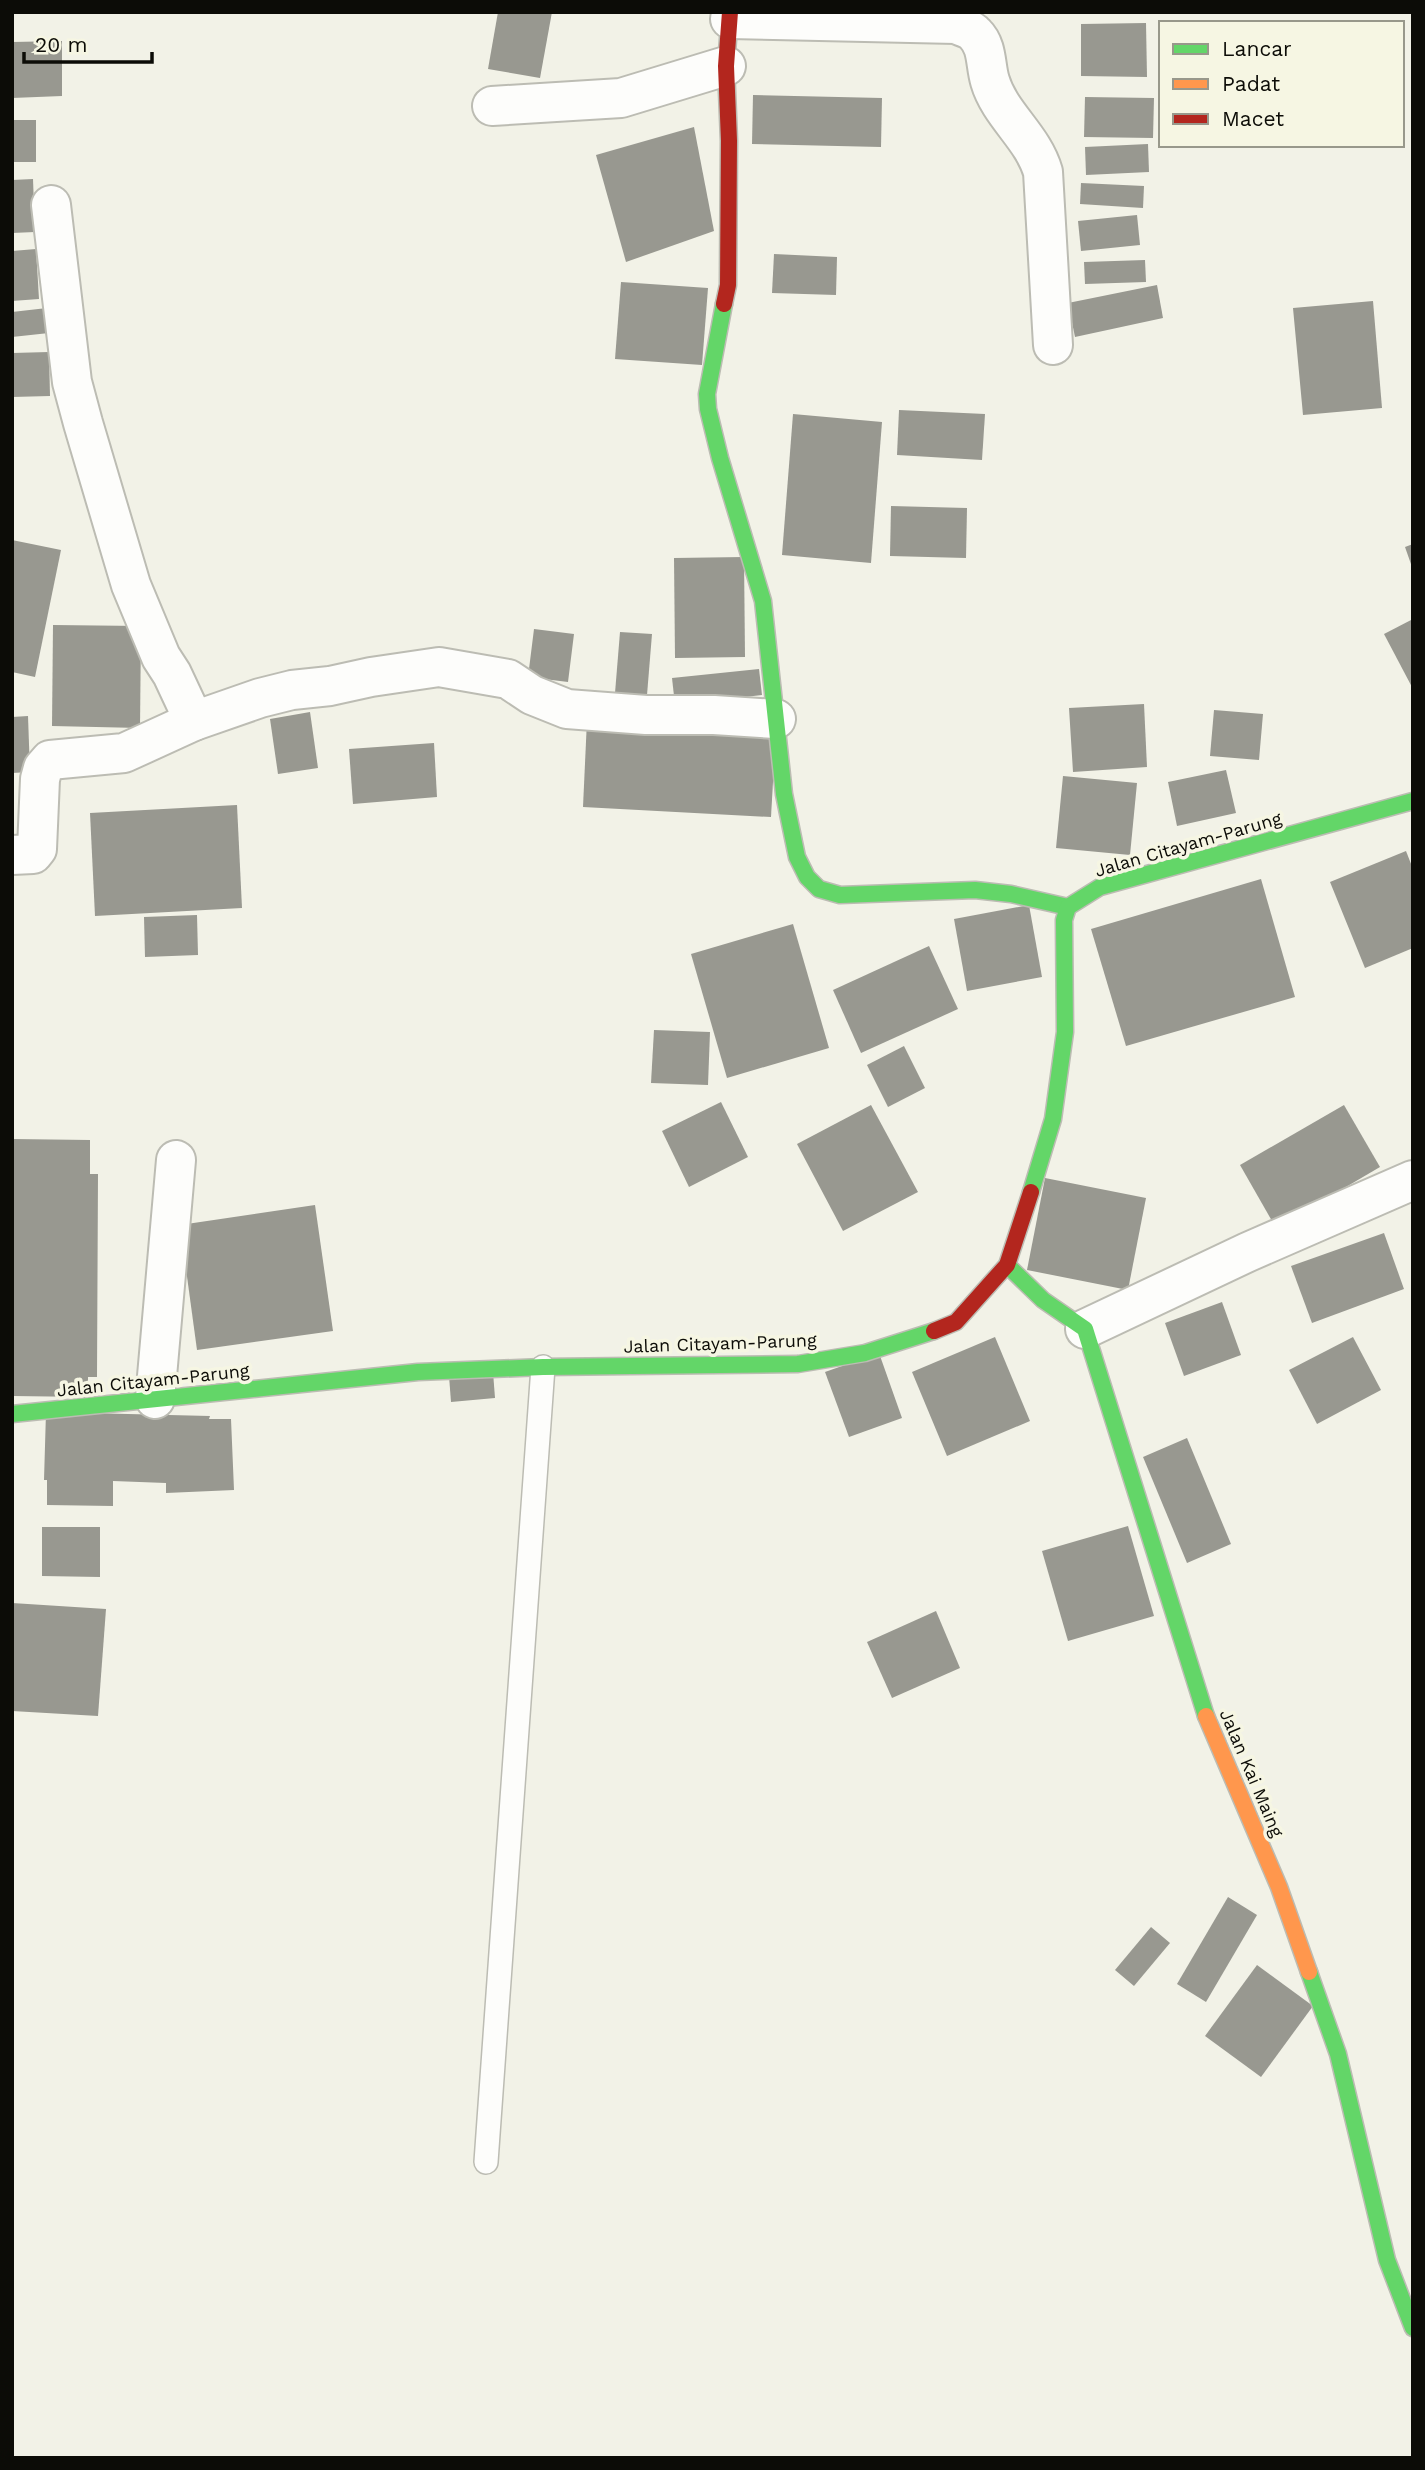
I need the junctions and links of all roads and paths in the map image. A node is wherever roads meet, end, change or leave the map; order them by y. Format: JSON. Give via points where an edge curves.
{"nodes":[{"id":1,"x":730,"y":16,"type":"edge"},
{"id":2,"x":726,"y":66,"type":"junction"},
{"id":3,"x":492,"y":106,"type":"dead end"},
{"id":4,"x":51,"y":205,"type":"dead end"},
{"id":5,"x":1053,"y":345,"type":"dead end"},
{"id":6,"x":776,"y":719,"type":"junction"},
{"id":7,"x":194,"y":722,"type":"junction"},
{"id":8,"x":1413,"y":802,"type":"edge"},
{"id":9,"x":12,"y":855,"type":"edge"},
{"id":10,"x":1068,"y":907,"type":"junction"},
{"id":11,"x":176,"y":1160,"type":"dead end"},
{"id":12,"x":1413,"y":1181,"type":"edge"},
{"id":13,"x":1007,"y":1265,"type":"junction"},
{"id":14,"x":1085,"y":1329,"type":"junction"},
{"id":15,"x":542,"y":1367,"type":"junction"},
{"id":16,"x":156,"y":1399,"type":"junction"},
{"id":17,"x":12,"y":1414,"type":"edge"},
{"id":18,"x":486,"y":2162,"type":"dead end"},
{"id":19,"x":1413,"y":2329,"type":"edge"}],
"edges":[{"from":1,"to":2,"type":"street"},
{"from":1,"to":5,"type":"street","via":[[956,24],[974,32],[984,47],[998,98],[1033,147],[1043,172]]},
{"from":2,"to":3,"type":"street","via":[[621,98]]},
{"from":2,"to":6,"type":"street","via":[[728,285],[707,394],[720,458],[763,601]]},
{"from":4,"to":7,"type":"street","via":[[72,382],[83,423],[131,585]]},
{"from":6,"to":7,"type":"street","via":[[567,709],[508,679],[439,667],[292,690]]},
{"from":6,"to":10,"type":"street","via":[[790,831],[807,877],[819,889],[854,896],[975,890]]},
{"from":7,"to":9,"type":"street","via":[[124,753],[50,760],[40,779],[37,849],[33,854]]},
{"from":8,"to":10,"type":"street","name":"Jalan Citayam-Parung","via":[[1100,887]]},
{"from":10,"to":13,"type":"street","name":"Jalan Citayam-Parung","via":[[1063,920],[1065,1031],[1053,1119]]},
{"from":11,"to":16,"type":"street"},
{"from":12,"to":14,"type":"street"},
{"from":13,"to":14,"type":"street","via":[[1058,1314]]},
{"from":13,"to":15,"type":"street","name":"Jalan Citayam-Parung","via":[[956,1322],[865,1353],[798,1364]]},
{"from":14,"to":19,"type":"street","name":"Jalan Kai Maing","via":[[1208,1719],[1279,1887],[1338,2054],[1387,2260]]},
{"from":15,"to":16,"type":"street","name":"Jalan Citayam-Parung","via":[[418,1372]]},
{"from":15,"to":18,"type":"lane"},
{"from":16,"to":17,"type":"street","name":"Jalan Citayam-Parung"}]}
